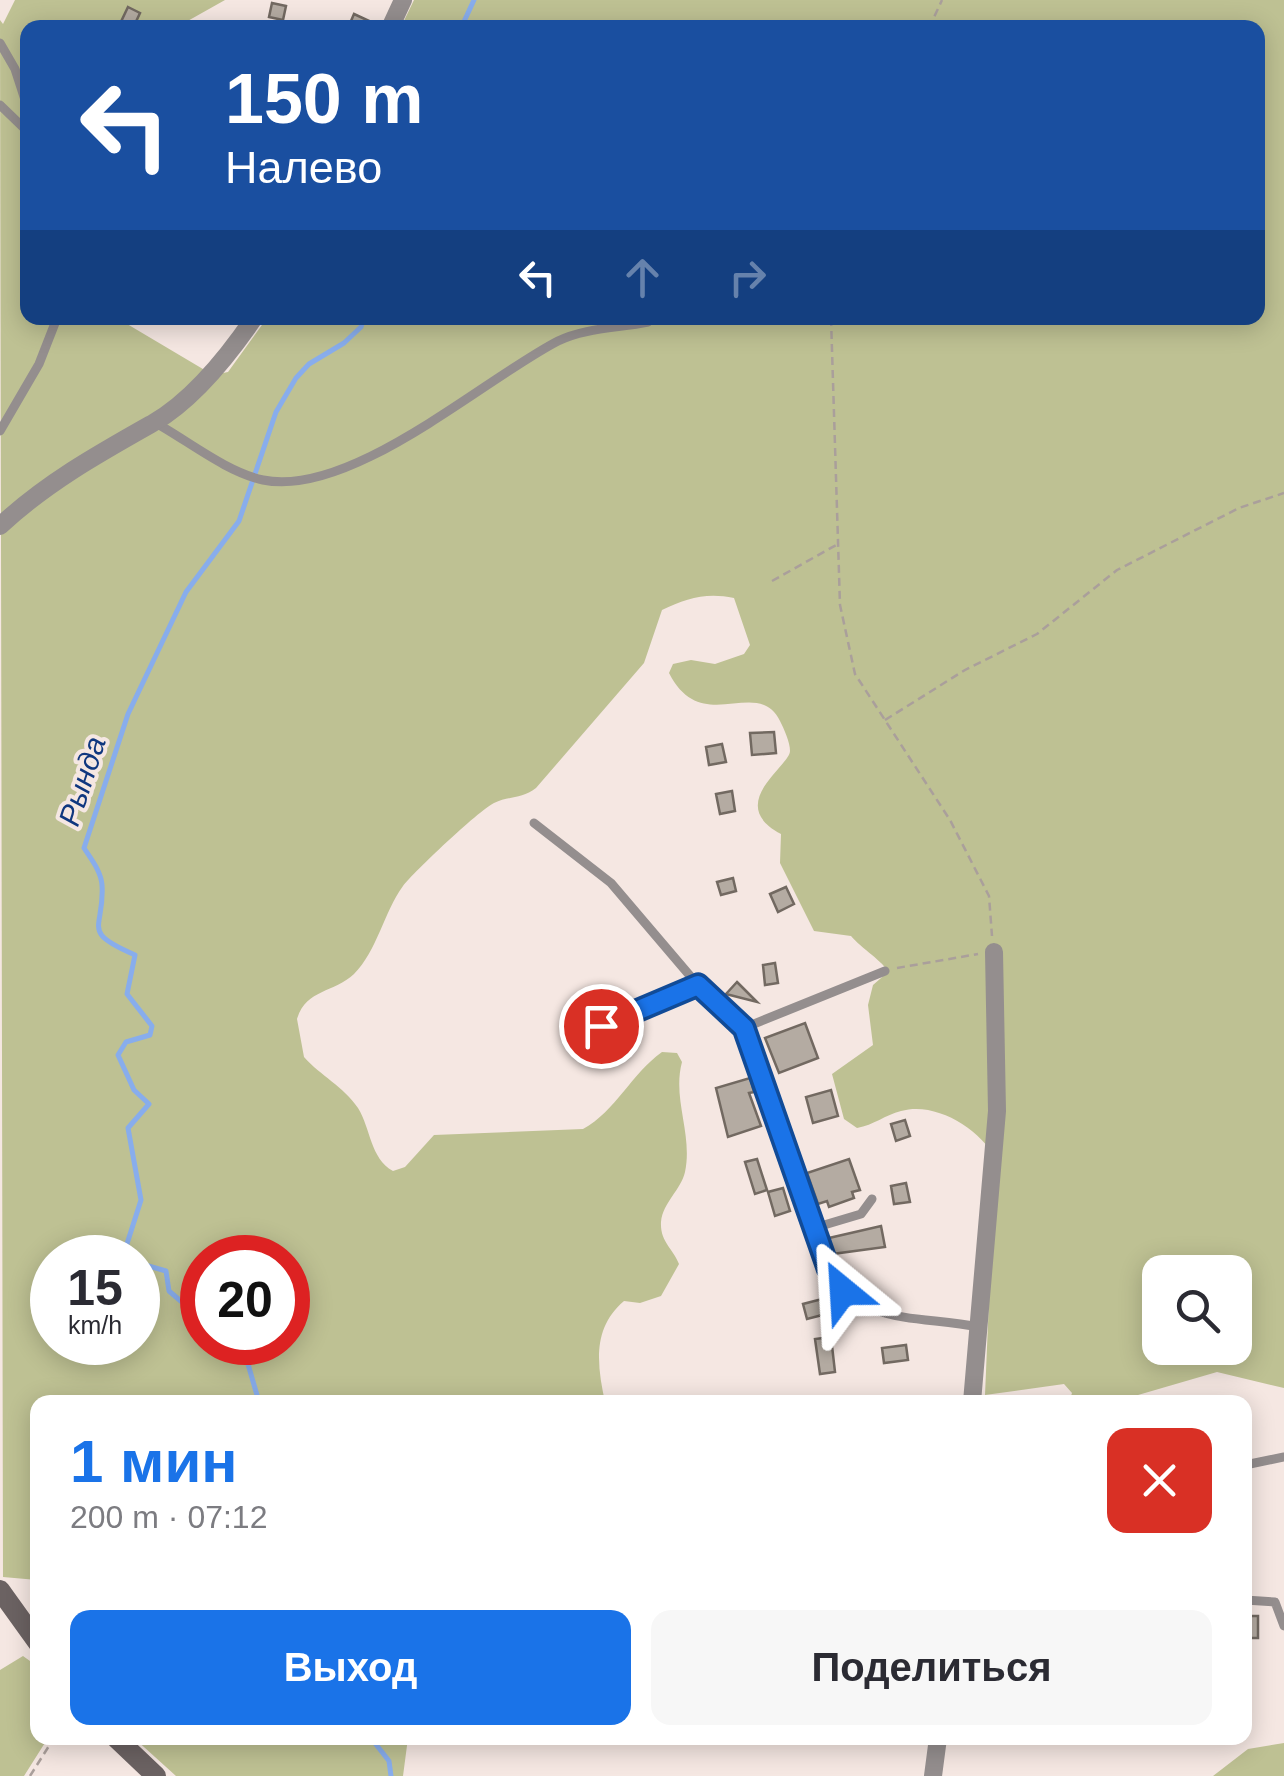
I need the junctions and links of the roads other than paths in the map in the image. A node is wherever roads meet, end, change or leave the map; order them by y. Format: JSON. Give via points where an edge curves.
{"nodes":[{"id":1,"x":0,"y":43,"type":"edge"},
{"id":2,"x":20,"y":82,"type":"edge"},
{"id":3,"x":0,"y":105,"type":"edge"},
{"id":4,"x":20,"y":124,"type":"edge"},
{"id":5,"x":54,"y":325,"type":"edge"},
{"id":6,"x":249,"y":325,"type":"edge"},
{"id":7,"x":634,"y":325,"type":"edge"},
{"id":8,"x":154,"y":422,"type":"junction"},
{"id":9,"x":0,"y":431,"type":"edge"},
{"id":10,"x":0,"y":526,"type":"edge"},
{"id":11,"x":534,"y":823,"type":"dead end"},
{"id":12,"x":994,"y":952,"type":"road end"},
{"id":13,"x":885,"y":971,"type":"road end"},
{"id":14,"x":698,"y":985,"type":"junction"},
{"id":15,"x":744,"y":1028,"type":"junction"},
{"id":16,"x":585,"y":1040,"type":"dead end"},
{"id":17,"x":872,"y":1200,"type":"dead end"},
{"id":18,"x":814,"y":1228,"type":"junction"},
{"id":19,"x":978,"y":1327,"type":"junction"},
{"id":20,"x":973,"y":1395,"type":"edge"},
{"id":21,"x":1284,"y":1457,"type":"edge"},
{"id":22,"x":1252,"y":1464,"type":"edge"},
{"id":23,"x":0,"y":1590,"type":"edge"},
{"id":24,"x":1252,"y":1600,"type":"edge"},
{"id":25,"x":1284,"y":1626,"type":"edge"},
{"id":26,"x":30,"y":1632,"type":"edge"},
{"id":27,"x":123,"y":1745,"type":"edge"},
{"id":28,"x":937,"y":1745,"type":"edge"},
{"id":29,"x":156,"y":1776,"type":"edge"},
{"id":30,"x":934,"y":1776,"type":"edge"}],
"edges":[{"from":1,"to":2,"type":"lane"},
{"from":3,"to":4,"type":"lane"},
{"from":5,"to":9,"type":"lane"},
{"from":6,"to":8,"type":"street"},
{"from":7,"to":8,"type":"lane","via":[[558,341],[450,414],[320,475],[264,480]]},
{"from":8,"to":10,"type":"street","via":[[36,492]]},
{"from":11,"to":14,"type":"lane","via":[[612,883]]},
{"from":12,"to":19,"type":"street","via":[[996,1111]]},
{"from":13,"to":15,"type":"lane"},
{"from":14,"to":15,"type":"lane"},
{"from":14,"to":16,"type":"lane","via":[[601,1026]]},
{"from":15,"to":18,"type":"lane"},
{"from":17,"to":18,"type":"lane","via":[[861,1214]]},
{"from":18,"to":19,"type":"lane","via":[[835,1281],[868,1311]]},
{"from":19,"to":20,"type":"street"},
{"from":21,"to":22,"type":"lane"},
{"from":23,"to":26,"type":"main road"},
{"from":24,"to":25,"type":"lane","via":[[1274,1602]]},
{"from":27,"to":29,"type":"main road"},
{"from":28,"to":30,"type":"street"}]}
